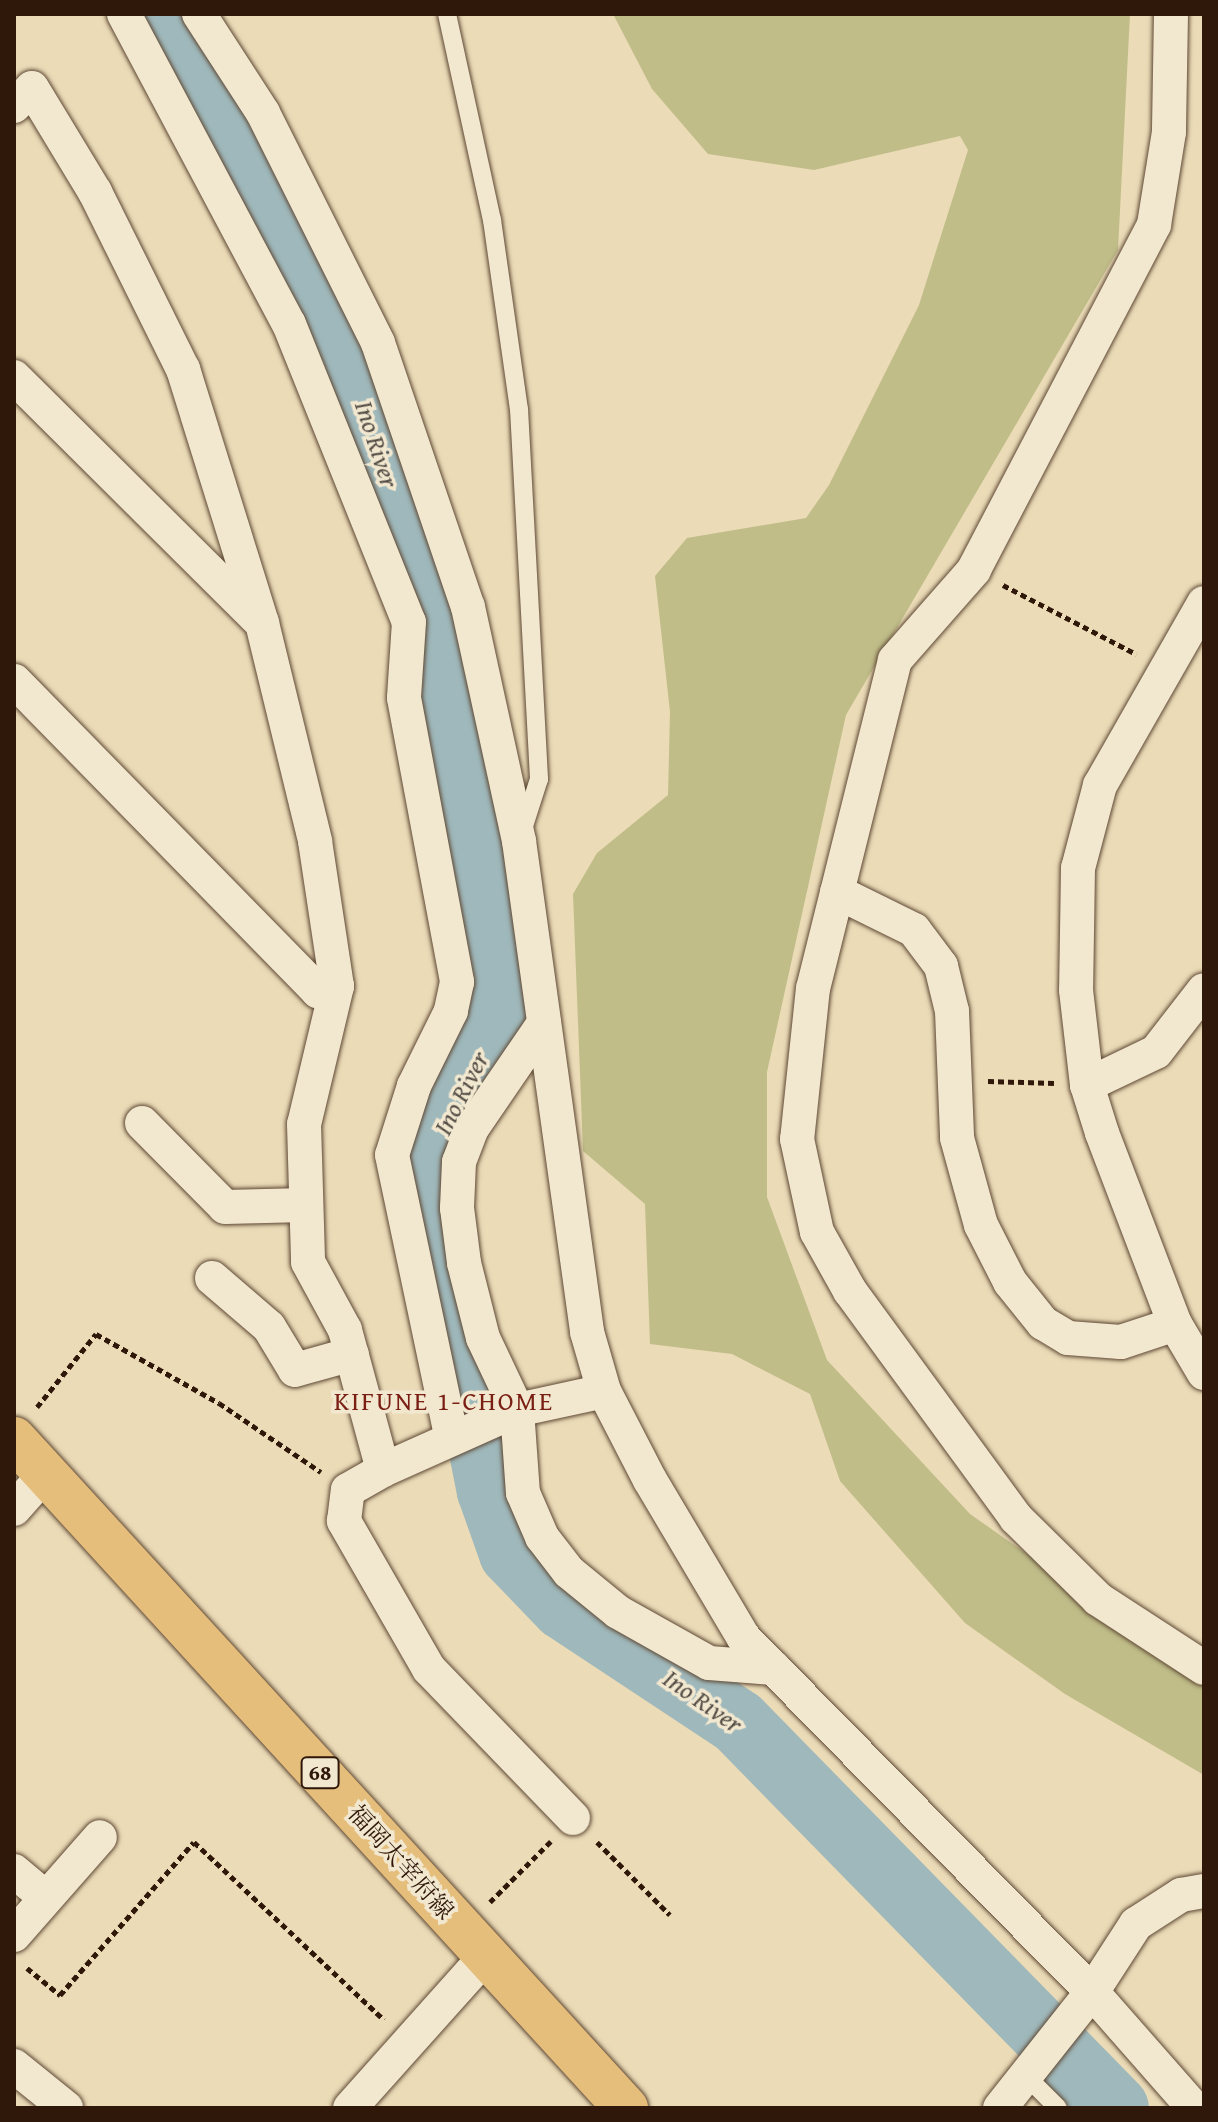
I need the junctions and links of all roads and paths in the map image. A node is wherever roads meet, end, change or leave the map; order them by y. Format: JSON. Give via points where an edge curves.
{"nodes":[{"id":1,"x":124,"y":14,"type":"edge"},
{"id":2,"x":199,"y":14,"type":"edge"},
{"id":3,"x":447,"y":14,"type":"edge"},
{"id":4,"x":1171,"y":14,"type":"edge"},
{"id":5,"x":14,"y":106,"type":"edge"},
{"id":6,"x":14,"y":377,"type":"edge"},
{"id":7,"x":974,"y":570,"type":"junction"},
{"id":8,"x":1204,"y":603,"type":"edge"},
{"id":9,"x":262,"y":623,"type":"junction"},
{"id":10,"x":1166,"y":669,"type":"junction"},
{"id":11,"x":14,"y":681,"type":"edge"},
{"id":12,"x":519,"y":841,"type":"junction"},
{"id":13,"x":837,"y":892,"type":"junction"},
{"id":14,"x":337,"y":986,"type":"junction"},
{"id":15,"x":1201,"y":1001,"type":"edge"},
{"id":16,"x":544,"y":1023,"type":"junction"},
{"id":17,"x":955,"y":1080,"type":"junction"},
{"id":18,"x":1087,"y":1085,"type":"junction"},
{"id":19,"x":142,"y":1123,"type":"dead end"},
{"id":20,"x":306,"y":1205,"type":"junction"},
{"id":21,"x":212,"y":1278,"type":"dead end"},
{"id":22,"x":1175,"y":1324,"type":"junction"},
{"id":23,"x":352,"y":1354,"type":"junction"},
{"id":24,"x":1204,"y":1373,"type":"edge"},
{"id":25,"x":604,"y":1391,"type":"junction"},
{"id":26,"x":517,"y":1410,"type":"junction"},
{"id":27,"x":23,"y":1426,"type":"edge"},
{"id":28,"x":452,"y":1439,"type":"junction"},
{"id":29,"x":383,"y":1470,"type":"junction"},
{"id":30,"x":46,"y":1473,"type":"junction"},
{"id":31,"x":348,"y":1490,"type":"junction"},
{"id":32,"x":14,"y":1509,"type":"edge"},
{"id":33,"x":774,"y":1668,"type":"junction"},
{"id":34,"x":1204,"y":1668,"type":"edge"},
{"id":35,"x":573,"y":1818,"type":"junction"},
{"id":36,"x":100,"y":1837,"type":"dead end"},
{"id":37,"x":14,"y":1871,"type":"edge"},
{"id":38,"x":1204,"y":1891,"type":"edge"},
{"id":39,"x":45,"y":1897,"type":"junction"},
{"id":40,"x":670,"y":1915,"type":"dead end"},
{"id":41,"x":14,"y":1935,"type":"edge"},
{"id":42,"x":475,"y":1942,"type":"junction"},
{"id":43,"x":14,"y":1957,"type":"edge"},
{"id":44,"x":1092,"y":1992,"type":"junction"},
{"id":45,"x":408,"y":2043,"type":"junction"},
{"id":46,"x":14,"y":2066,"type":"edge"},
{"id":47,"x":1026,"y":2076,"type":"junction"},
{"id":48,"x":66,"y":2108,"type":"edge"},
{"id":49,"x":350,"y":2108,"type":"edge"},
{"id":50,"x":626,"y":2108,"type":"edge"},
{"id":51,"x":1000,"y":2108,"type":"edge"},
{"id":52,"x":1058,"y":2108,"type":"edge"},
{"id":53,"x":1194,"y":2108,"type":"edge"}],
"edges":[{"from":1,"to":28,"type":"street","via":[[289,324],[409,622],[404,698],[457,982],[451,1011],[414,1086],[392,1155]]},
{"from":2,"to":12,"type":"street","via":[[263,113],[378,343],[468,607]]},
{"from":3,"to":12,"type":"lane","via":[[492,220],[519,409],[539,779]]},
{"from":4,"to":7,"type":"street","via":[[1169,132],[1154,225]]},
{"from":5,"to":9,"type":"street","via":[[32,88],[95,192],[183,369]]},
{"from":6,"to":9,"type":"street"},
{"from":7,"to":10,"type":"path"},
{"from":7,"to":13,"type":"street","via":[[895,660]]},
{"from":8,"to":10,"type":"street"},
{"from":9,"to":14,"type":"street","via":[[315,841]]},
{"from":10,"to":18,"type":"street","via":[[1100,785],[1078,868],[1076,990]]},
{"from":11,"to":14,"type":"street","via":[[318,991]]},
{"from":12,"to":16,"type":"street"},
{"from":13,"to":17,"type":"street","via":[[914,930],[941,966],[952,1011]]},
{"from":13,"to":34,"type":"street","via":[[813,988],[797,1139],[817,1232],[898,1360],[1016,1518],[1098,1599]]},
{"from":14,"to":20,"type":"street","via":[[304,1124]]},
{"from":15,"to":18,"type":"street","via":[[1156,1052]]},
{"from":16,"to":25,"type":"street","via":[[587,1332]]},
{"from":16,"to":26,"type":"street","via":[[472,1128],[459,1162],[457,1208],[464,1263],[483,1338]]},
{"from":17,"to":18,"type":"path"},
{"from":17,"to":22,"type":"street","via":[[957,1138],[981,1225],[1010,1282],[1043,1323],[1068,1338],[1121,1342]]},
{"from":18,"to":22,"type":"street"},
{"from":19,"to":20,"type":"street","via":[[225,1207]]},
{"from":20,"to":23,"type":"street","via":[[308,1262],[345,1330]]},
{"from":21,"to":23,"type":"street","via":[[269,1327],[295,1370]]},
{"from":22,"to":24,"type":"street"},
{"from":23,"to":29,"type":"street"},
{"from":25,"to":26,"type":"street"},
{"from":25,"to":33,"type":"street","via":[[744,1638]]},
{"from":26,"to":28,"type":"street"},
{"from":26,"to":33,"type":"street","via":[[523,1493],[542,1537],[569,1572],[618,1612],[681,1651],[709,1663]]},
{"from":27,"to":30,"type":"main road","name":"福岡太宰府線","number":"68"},
{"from":27,"to":31,"type":"path","via":[[96,1334],[219,1403]]},
{"from":28,"to":29,"type":"street"},
{"from":29,"to":31,"type":"street"},
{"from":30,"to":32,"type":"street"},
{"from":30,"to":42,"type":"main road","name":"福岡太宰府線","number":"68"},
{"from":31,"to":35,"type":"street","via":[[344,1521],[429,1669]]},
{"from":33,"to":44,"type":"street"},
{"from":35,"to":40,"type":"path"},
{"from":35,"to":42,"type":"path"},
{"from":36,"to":39,"type":"street"},
{"from":37,"to":39,"type":"street"},
{"from":38,"to":44,"type":"street","via":[[1181,1895],[1136,1924]]},
{"from":39,"to":41,"type":"street"},
{"from":42,"to":45,"type":"street"},
{"from":42,"to":50,"type":"main road","name":"福岡太宰府線","number":"68"},
{"from":43,"to":45,"type":"path","via":[[60,1995],[194,1842]]},
{"from":44,"to":47,"type":"street"},
{"from":44,"to":53,"type":"street"},
{"from":45,"to":49,"type":"street"},
{"from":46,"to":48,"type":"street"},
{"from":47,"to":51,"type":"street"},
{"from":47,"to":52,"type":"lane"}]}
